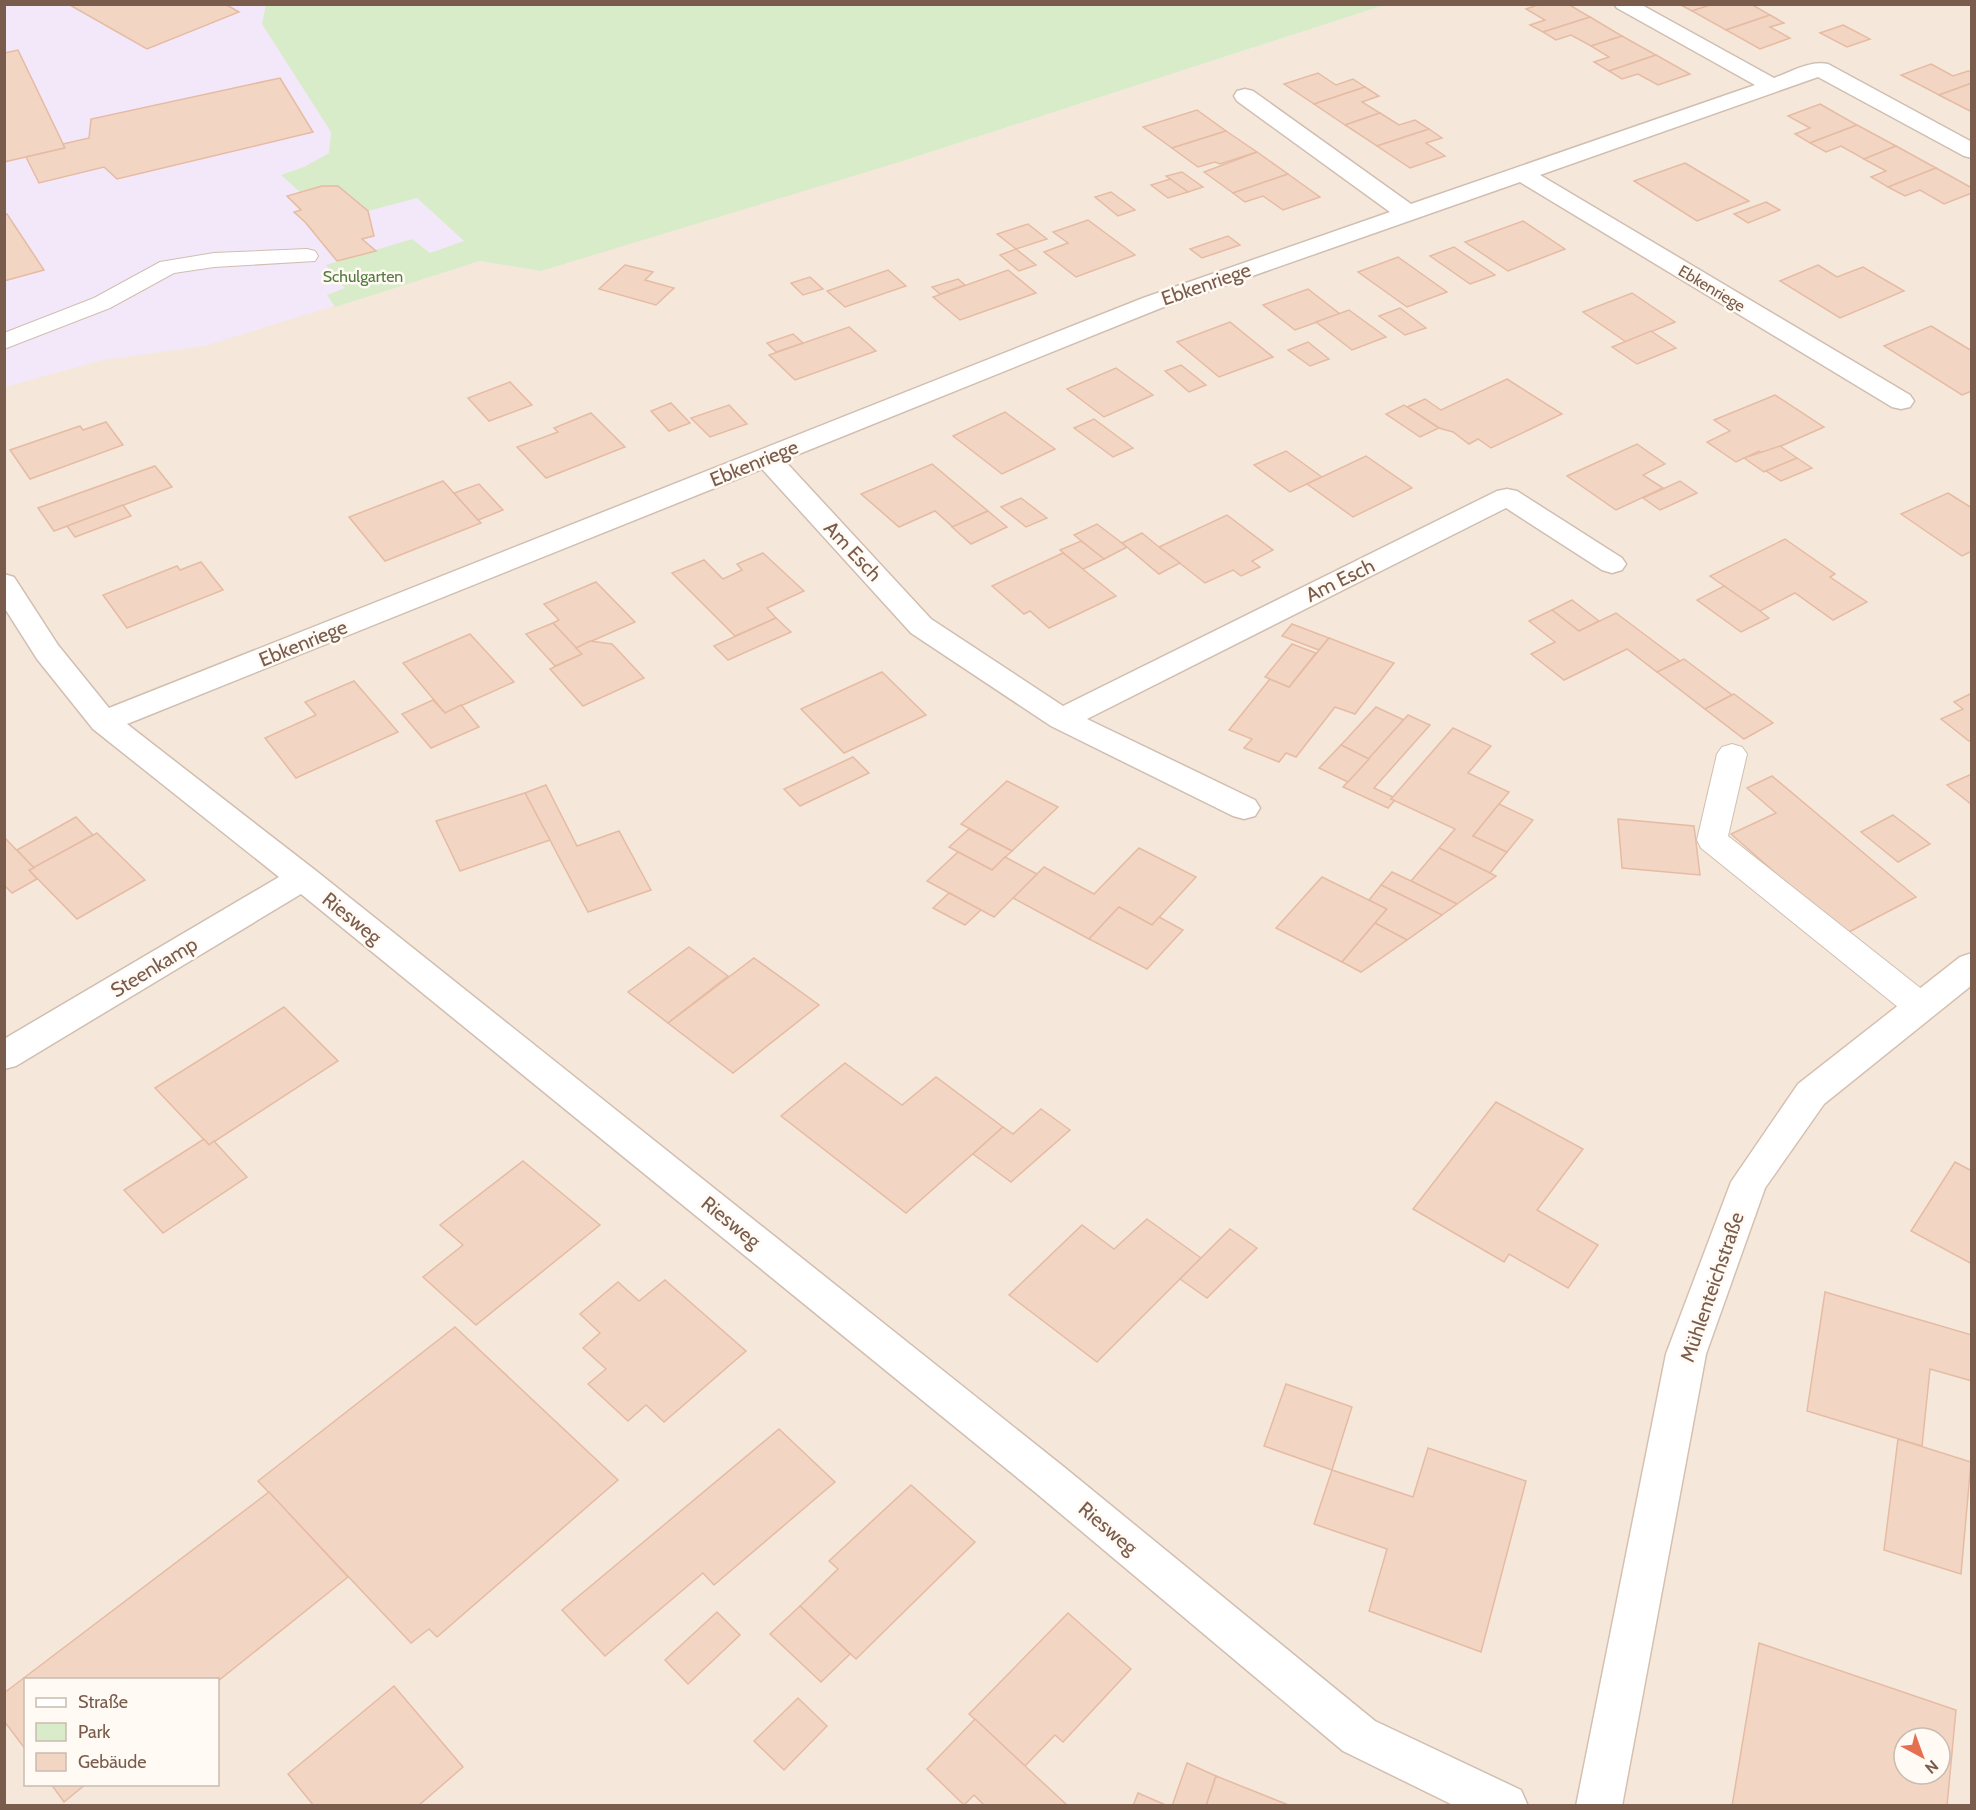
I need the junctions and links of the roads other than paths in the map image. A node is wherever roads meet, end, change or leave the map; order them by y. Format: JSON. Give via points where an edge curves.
{"nodes":[{"id":1,"x":1624,"y":4,"type":"edge"},
{"id":2,"x":1773,"y":86,"type":"junction"},
{"id":3,"x":1245,"y":96,"type":"dead end"},
{"id":4,"x":1971,"y":151,"type":"edge"},
{"id":5,"x":1523,"y":174,"type":"junction"},
{"id":6,"x":1408,"y":214,"type":"junction"},
{"id":7,"x":307,"y":256,"type":"dead end"},
{"id":8,"x":4,"y":342,"type":"edge"},
{"id":9,"x":1901,"y":401,"type":"dead end"},
{"id":10,"x":767,"y":458,"type":"junction"},
{"id":11,"x":1612,"y":564,"type":"dead end"},
{"id":12,"x":4,"y":583,"type":"edge"},
{"id":13,"x":1062,"y":719,"type":"junction"},
{"id":14,"x":104,"y":722,"type":"junction"},
{"id":15,"x":1732,"y":754,"type":"dead end"},
{"id":16,"x":1244,"y":808,"type":"dead end"},
{"id":17,"x":303,"y":878,"type":"junction"},
{"id":18,"x":1971,"y":966,"type":"edge"},
{"id":19,"x":1921,"y":1007,"type":"junction"},
{"id":20,"x":4,"y":1056,"type":"edge"},
{"id":21,"x":1505,"y":1806,"type":"edge"},
{"id":22,"x":1599,"y":1806,"type":"edge"}],
"edges":[{"from":1,"to":2,"type":"street"},
{"from":2,"to":4,"type":"street","name":"Ebkenriege","via":[[1820,69]]},
{"from":2,"to":5,"type":"street","name":"Ebkenriege"},
{"from":3,"to":6,"type":"street"},
{"from":5,"to":6,"type":"street","name":"Ebkenriege"},
{"from":5,"to":9,"type":"street","name":"Ebkenriege"},
{"from":6,"to":10,"type":"street","name":"Ebkenriege","via":[[1152,303]]},
{"from":7,"to":8,"type":"lane","via":[[214,260],[168,267],[102,303]]},
{"from":10,"to":13,"type":"street","name":"Am Esch","via":[[921,626]]},
{"from":10,"to":14,"type":"street","name":"Ebkenriege"},
{"from":11,"to":13,"type":"street","name":"Am Esch","via":[[1507,497]]},
{"from":12,"to":14,"type":"street","name":"Riesweg","via":[[47,652]]},
{"from":13,"to":16,"type":"street","name":"Am Esch"},
{"from":14,"to":17,"type":"street","name":"Riesweg"},
{"from":15,"to":19,"type":"lane","via":[[1712,840]]},
{"from":17,"to":20,"type":"street","name":"Steenkamp"},
{"from":17,"to":21,"type":"street","name":"Riesweg","via":[[1041,1473],[1359,1736]]},
{"from":18,"to":19,"type":"street","name":"Mühlenteichstraße"},
{"from":19,"to":22,"type":"street","name":"Mühlenteichstraße","via":[[1810,1094],[1749,1182],[1686,1354]]}]}
